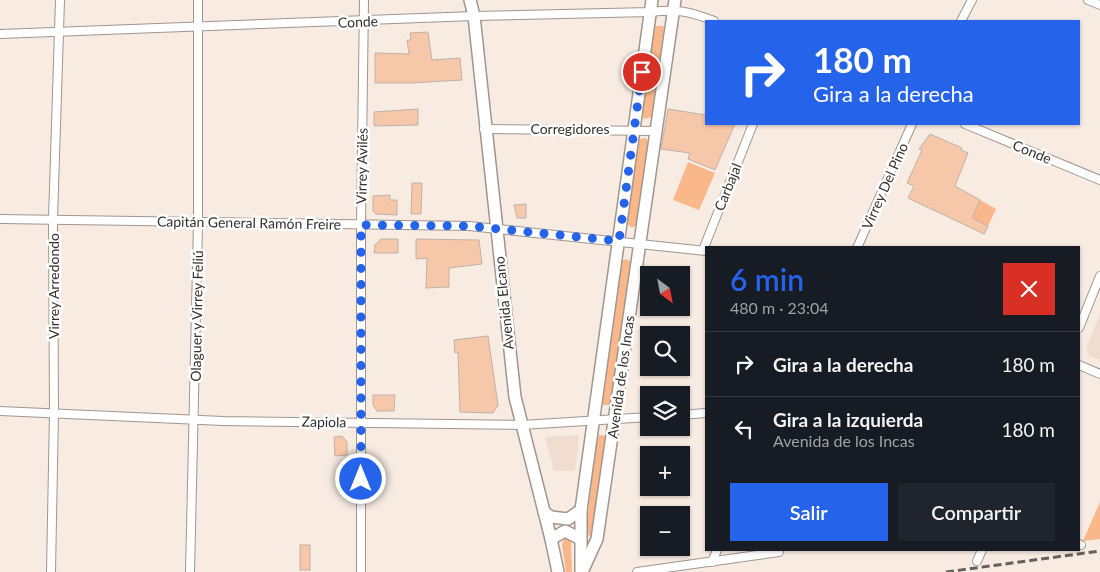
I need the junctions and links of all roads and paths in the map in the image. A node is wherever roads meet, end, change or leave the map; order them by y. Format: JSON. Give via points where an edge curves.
{"nodes":[{"id":1,"x":60,"y":0,"type":"edge"},
{"id":2,"x":198,"y":0,"type":"edge"},
{"id":3,"x":364,"y":0,"type":"edge"},
{"id":4,"x":470,"y":0,"type":"edge"},
{"id":5,"x":652,"y":0,"type":"edge"},
{"id":6,"x":972,"y":0,"type":"edge"},
{"id":7,"x":1088,"y":0,"type":"edge"},
{"id":8,"x":674,"y":5,"type":"edge"},
{"id":9,"x":1100,"y":5,"type":"edge"},
{"id":10,"x":650,"y":12,"type":"junction"},
{"id":11,"x":474,"y":16,"type":"junction"},
{"id":12,"x":712,"y":20,"type":"edge"},
{"id":13,"x":962,"y":20,"type":"edge"},
{"id":14,"x":364,"y":21,"type":"junction"},
{"id":15,"x":197,"y":27,"type":"junction"},
{"id":16,"x":60,"y":31,"type":"junction"},
{"id":17,"x":0,"y":34,"type":"edge"},
{"id":18,"x":753,"y":125,"type":"edge"},
{"id":19,"x":912,"y":125,"type":"edge"},
{"id":20,"x":967,"y":125,"type":"edge"},
{"id":21,"x":484,"y":129,"type":"junction"},
{"id":22,"x":634,"y":129,"type":"junction"},
{"id":23,"x":655,"y":130,"type":"junction"},
{"id":24,"x":1100,"y":180,"type":"edge"},
{"id":25,"x":0,"y":218,"type":"edge"},
{"id":26,"x":53,"y":220,"type":"junction"},
{"id":27,"x":198,"y":223,"type":"junction"},
{"id":28,"x":361,"y":225,"type":"junction"},
{"id":29,"x":497,"y":228,"type":"junction"},
{"id":30,"x":619,"y":241,"type":"junction"},
{"id":31,"x":640,"y":244,"type":"junction"},
{"id":32,"x":706,"y":246,"type":"edge"},
{"id":33,"x":858,"y":246,"type":"edge"},
{"id":34,"x":704,"y":250,"type":"edge"},
{"id":35,"x":1100,"y":276,"type":"edge"},
{"id":36,"x":1080,"y":326,"type":"edge"},
{"id":37,"x":1080,"y":365,"type":"edge"},
{"id":38,"x":1100,"y":374,"type":"edge"},
{"id":39,"x":0,"y":411,"type":"edge"},
{"id":40,"x":54,"y":412,"type":"junction"},
{"id":41,"x":705,"y":414,"type":"edge"},
{"id":42,"x":690,"y":415,"type":"edge"},
{"id":43,"x":640,"y":418,"type":"edge"},
{"id":44,"x":195,"y":419,"type":"junction"},
{"id":45,"x":615,"y":419,"type":"junction"},
{"id":46,"x":594,"y":420,"type":"junction"},
{"id":47,"x":361,"y":423,"type":"junction"},
{"id":48,"x":522,"y":425,"type":"junction"},
{"id":49,"x":581,"y":510,"type":"junction"},
{"id":50,"x":544,"y":512,"type":"junction"},
{"id":51,"x":579,"y":538,"type":"junction"},
{"id":52,"x":552,"y":539,"type":"junction"},
{"id":53,"x":717,"y":551,"type":"edge"},
{"id":54,"x":982,"y":551,"type":"edge"},
{"id":55,"x":779,"y":552,"type":"dead end"},
{"id":56,"x":977,"y":561,"type":"dead end"},
{"id":57,"x":712,"y":562,"type":"junction"},
{"id":58,"x":51,"y":572,"type":"edge"},
{"id":59,"x":190,"y":572,"type":"edge"},
{"id":60,"x":361,"y":572,"type":"edge"},
{"id":61,"x":558,"y":572,"type":"edge"},
{"id":62,"x":581,"y":572,"type":"edge"},
{"id":63,"x":637,"y":572,"type":"edge"}],
"edges":[{"from":1,"to":16,"type":"street","name":"Virrey Arredondo"},
{"from":2,"to":15,"type":"street","name":"Olaguer y Virrey Feliú"},
{"from":3,"to":14,"type":"street","name":"Virrey Avilés"},
{"from":4,"to":11,"type":"main road","name":"Avenida Elcano"},
{"from":5,"to":10,"type":"main road","name":"Avenida de los Incas"},
{"from":6,"to":13,"type":"street"},
{"from":7,"to":9,"type":"street"},
{"from":8,"to":10,"type":"street","name":"Conde"},
{"from":8,"to":12,"type":"street","name":"Conde"},
{"from":8,"to":23,"type":"main road","name":"Avenida de los Incas"},
{"from":10,"to":11,"type":"street","name":"Conde"},
{"from":10,"to":22,"type":"main road","name":"Avenida de los Incas"},
{"from":11,"to":14,"type":"street","name":"Conde"},
{"from":11,"to":21,"type":"main road","name":"Avenida Elcano"},
{"from":14,"to":15,"type":"street","name":"Conde"},
{"from":14,"to":28,"type":"street","name":"Virrey Avilés"},
{"from":15,"to":16,"type":"street","name":"Conde"},
{"from":15,"to":27,"type":"street","name":"Olaguer y Virrey Feliú"},
{"from":16,"to":17,"type":"street","name":"Conde"},
{"from":16,"to":26,"type":"street","name":"Virrey Arredondo"},
{"from":18,"to":32,"type":"street","name":"Carbajal"},
{"from":19,"to":33,"type":"street","name":"Virrey Del Pino"},
{"from":20,"to":24,"type":"street","name":"Conde"},
{"from":21,"to":22,"type":"street","name":"Corregidores"},
{"from":21,"to":29,"type":"main road","name":"Avenida Elcano"},
{"from":22,"to":23,"type":"street","name":"Corregidores"},
{"from":22,"to":30,"type":"main road","name":"Avenida de los Incas"},
{"from":23,"to":31,"type":"main road","name":"Avenida de los Incas"},
{"from":25,"to":26,"type":"street","name":"Capitán General Ramón Freire"},
{"from":26,"to":27,"type":"street","name":"Capitán General Ramón Freire"},
{"from":26,"to":40,"type":"street","name":"Virrey Arredondo"},
{"from":27,"to":28,"type":"street","name":"Capitán General Ramón Freire"},
{"from":27,"to":44,"type":"street","name":"Olaguer y Virrey Feliú"},
{"from":28,"to":29,"type":"street","name":"Capitán General Ramón Freire"},
{"from":28,"to":47,"type":"street","name":"Virrey Avilés"},
{"from":29,"to":30,"type":"street","name":"Capitán General Ramón Freire"},
{"from":29,"to":48,"type":"main road","name":"Avenida Elcano","via":[[515,397]]},
{"from":30,"to":31,"type":"street","name":"Capitán General Ramón Freire"},
{"from":30,"to":46,"type":"main road","name":"Avenida de los Incas"},
{"from":31,"to":34,"type":"street","name":"Capitán General Ramón Freire"},
{"from":31,"to":45,"type":"main road","name":"Avenida de los Incas"},
{"from":35,"to":36,"type":"street"},
{"from":37,"to":38,"type":"street"},
{"from":39,"to":40,"type":"street","name":"Zapiola"},
{"from":40,"to":44,"type":"street","name":"Zapiola"},
{"from":40,"to":58,"type":"street","name":"Virrey Arredondo"},
{"from":41,"to":42,"type":"street"},
{"from":43,"to":45,"type":"street","name":"Zapiola"},
{"from":44,"to":47,"type":"street","name":"Zapiola"},
{"from":44,"to":59,"type":"street","name":"Olaguer y Virrey Feliú"},
{"from":45,"to":46,"type":"street","name":"Zapiola"},
{"from":45,"to":62,"type":"main road","name":"Avenida de los Incas","via":[[597,539]]},
{"from":46,"to":48,"type":"street","name":"Zapiola"},
{"from":46,"to":49,"type":"main road","name":"Avenida de los Incas"},
{"from":47,"to":48,"type":"street","name":"Zapiola"},
{"from":47,"to":60,"type":"street","name":"Virrey Avilés"},
{"from":48,"to":50,"type":"main road","name":"Avenida Elcano"},
{"from":49,"to":50,"type":"main road","via":[[568,519]]},
{"from":49,"to":51,"type":"main road","name":"Avenida de los Incas"},
{"from":50,"to":52,"type":"main road","name":"Avenida Elcano"},
{"from":51,"to":52,"type":"main road","via":[[565,531]]},
{"from":51,"to":62,"type":"main road","name":"Avenida de los Incas"},
{"from":52,"to":61,"type":"main road","name":"Avenida Elcano"},
{"from":53,"to":57,"type":"street"},
{"from":54,"to":56,"type":"street"},
{"from":55,"to":57,"type":"street"},
{"from":57,"to":63,"type":"street"}]}
